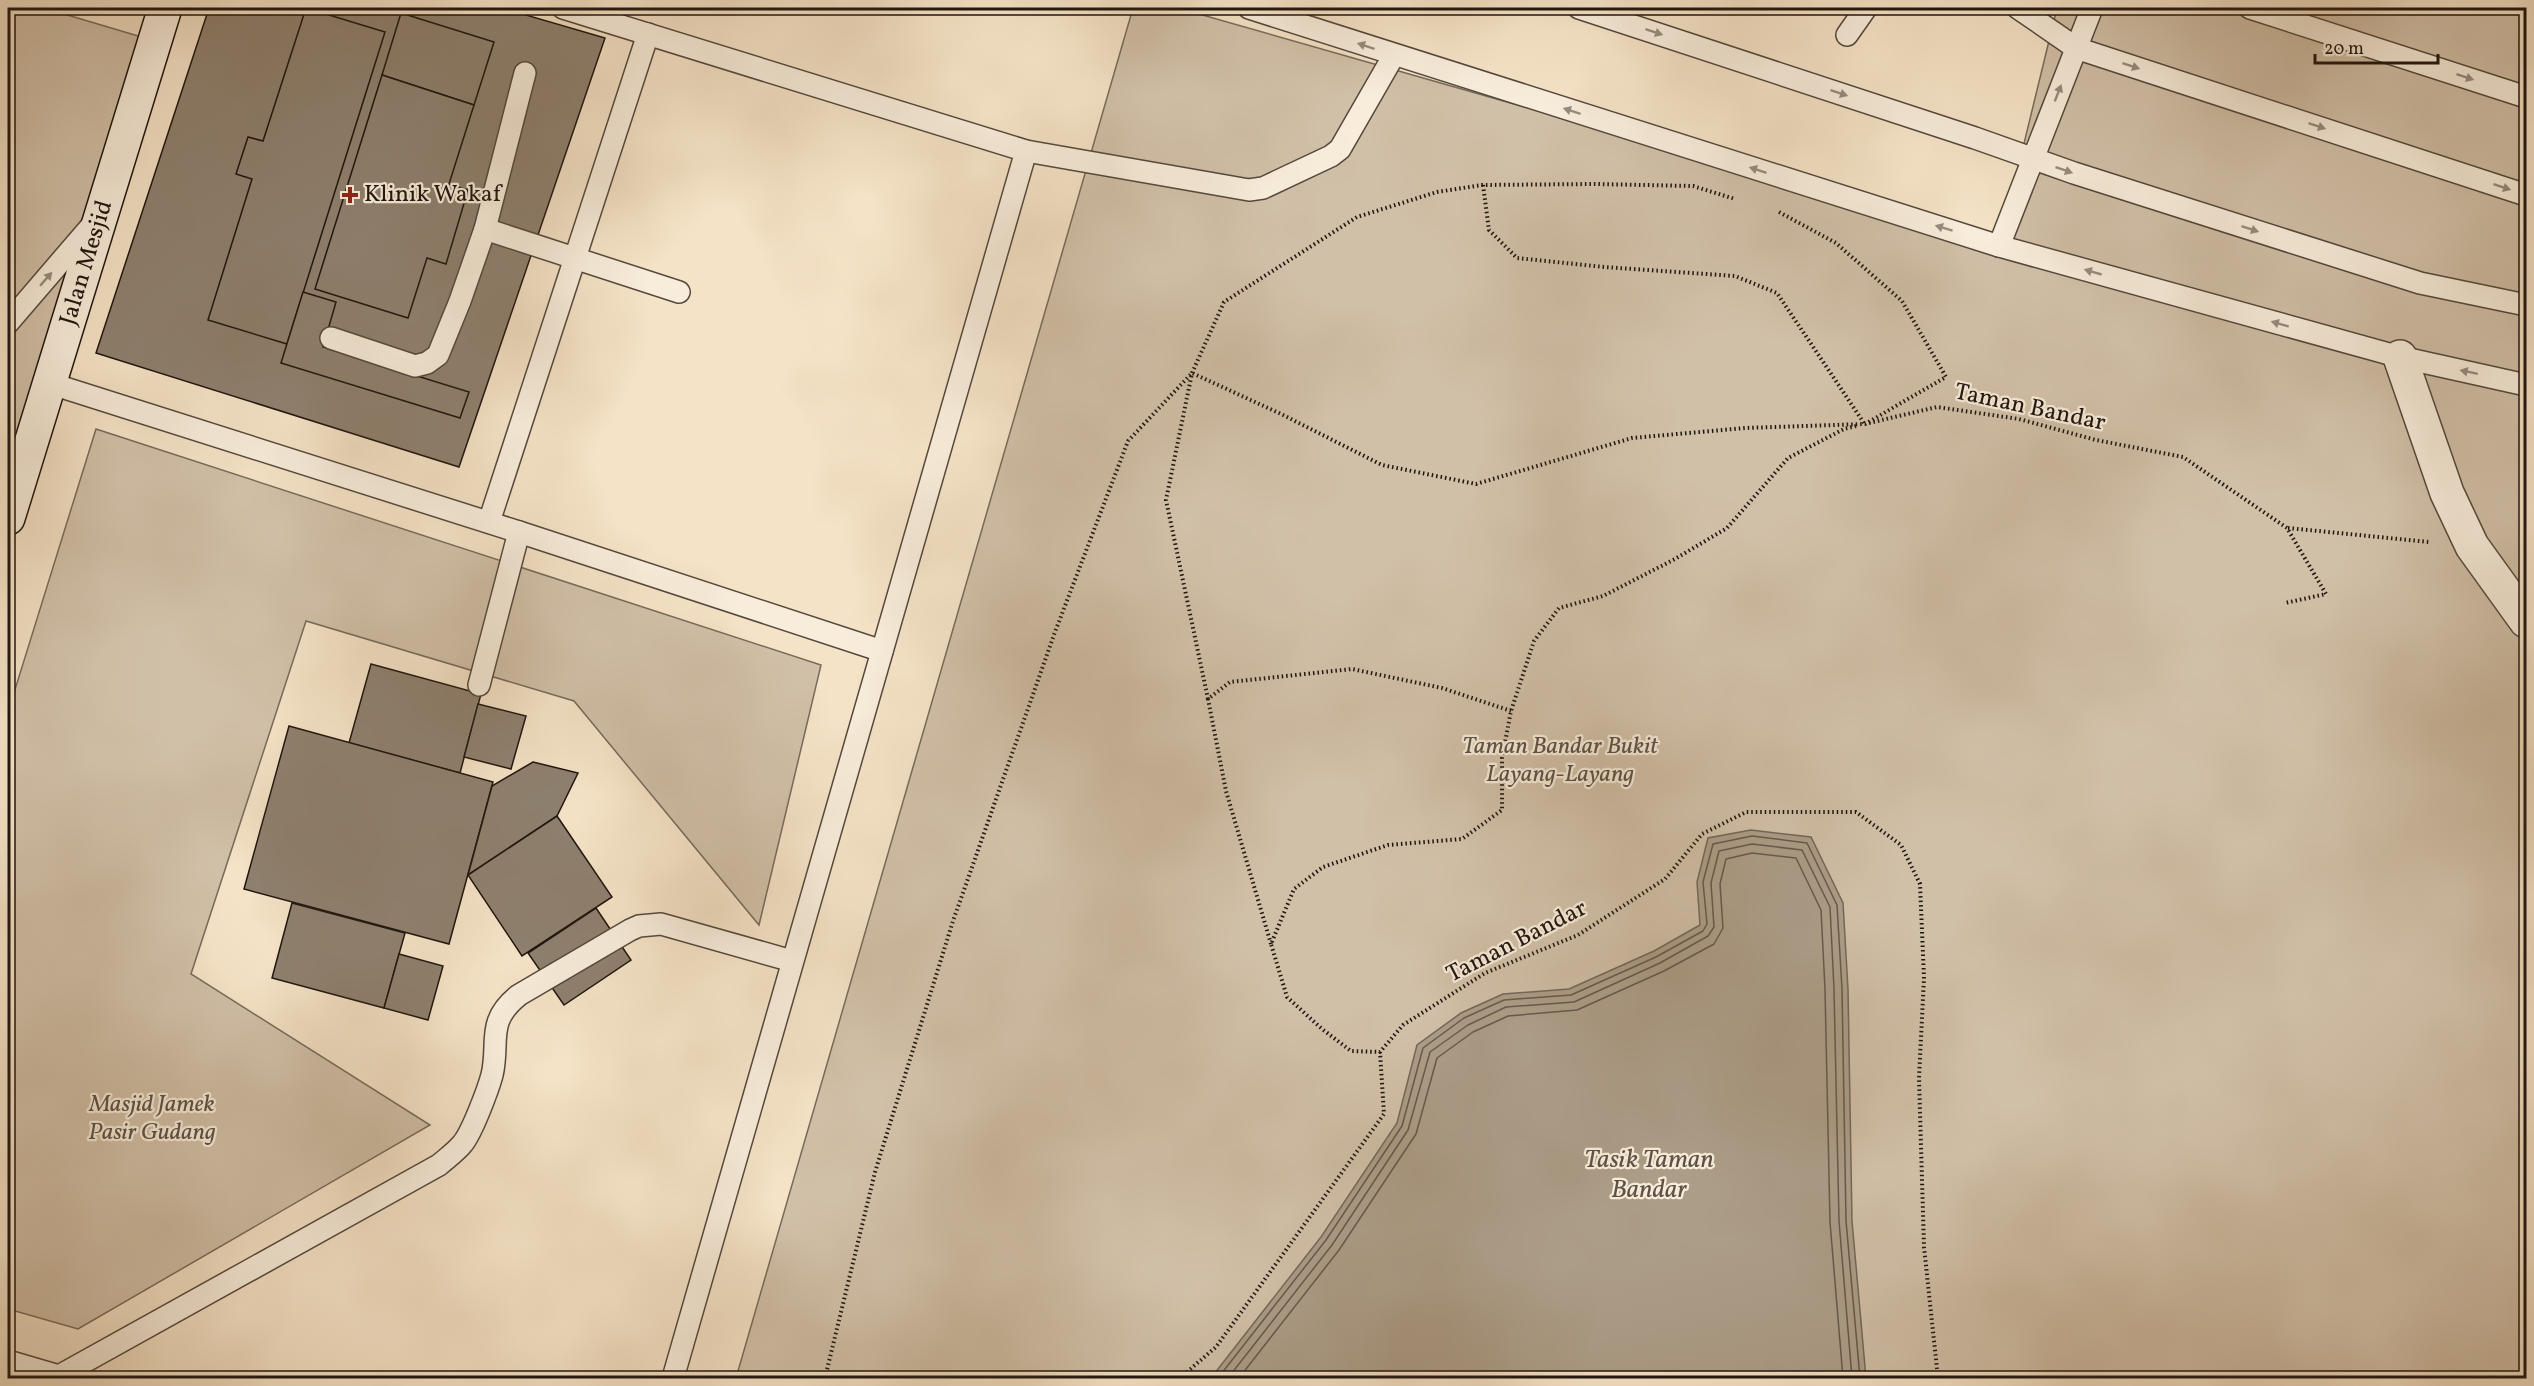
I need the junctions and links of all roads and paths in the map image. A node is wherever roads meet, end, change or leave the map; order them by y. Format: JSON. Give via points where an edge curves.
{"nodes":[{"id":1,"x":165,"y":8,"type":"edge"},
{"id":2,"x":564,"y":8,"type":"edge"},
{"id":3,"x":1250,"y":8,"type":"edge"},
{"id":4,"x":1579,"y":8,"type":"edge"},
{"id":5,"x":1866,"y":8,"type":"edge"},
{"id":6,"x":2018,"y":8,"type":"edge"},
{"id":7,"x":2092,"y":8,"type":"edge"},
{"id":8,"x":2250,"y":8,"type":"edge"},
{"id":9,"x":648,"y":34,"type":"junction"},
{"id":10,"x":1847,"y":35,"type":"dead end"},
{"id":11,"x":2076,"y":48,"type":"junction"},
{"id":12,"x":1394,"y":55,"type":"junction"},
{"id":13,"x":525,"y":73,"type":"dead end"},
{"id":14,"x":2526,"y":97,"type":"edge"},
{"id":15,"x":1026,"y":151,"type":"junction"},
{"id":16,"x":2033,"y":159,"type":"junction"},
{"id":17,"x":1482,"y":185,"type":"junction"},
{"id":18,"x":2526,"y":195,"type":"edge"},
{"id":19,"x":1745,"y":202,"type":"dead end"},
{"id":20,"x":1766,"y":208,"type":"dead end"},
{"id":21,"x":102,"y":213,"type":"junction"},
{"id":22,"x":485,"y":229,"type":"junction"},
{"id":23,"x":1999,"y":246,"type":"junction"},
{"id":24,"x":575,"y":259,"type":"junction"},
{"id":25,"x":678,"y":292,"type":"dead end"},
{"id":26,"x":2526,"y":305,"type":"edge"},
{"id":27,"x":8,"y":323,"type":"edge"},
{"id":28,"x":331,"y":338,"type":"dead end"},
{"id":29,"x":2400,"y":357,"type":"junction"},
{"id":30,"x":1192,"y":373,"type":"junction"},
{"id":31,"x":49,"y":383,"type":"junction"},
{"id":32,"x":2526,"y":385,"type":"edge"},
{"id":33,"x":1865,"y":424,"type":"junction"},
{"id":34,"x":8,"y":518,"type":"edge"},
{"id":35,"x":489,"y":522,"type":"junction"},
{"id":36,"x":2287,"y":528,"type":"junction"},
{"id":37,"x":519,"y":532,"type":"junction"},
{"id":38,"x":2472,"y":546,"type":"junction"},
{"id":39,"x":2285,"y":603,"type":"dead end"},
{"id":40,"x":2526,"y":621,"type":"edge"},
{"id":41,"x":882,"y":651,"type":"junction"},
{"id":42,"x":479,"y":685,"type":"dead end"},
{"id":43,"x":1208,"y":699,"type":"junction"},
{"id":44,"x":1511,"y":711,"type":"junction"},
{"id":45,"x":1271,"y":944,"type":"junction"},
{"id":46,"x":792,"y":961,"type":"junction"},
{"id":47,"x":1380,"y":1052,"type":"junction"},
{"id":48,"x":8,"y":1361,"type":"edge"},
{"id":49,"x":62,"y":1377,"type":"edge"},
{"id":50,"x":673,"y":1378,"type":"edge"},
{"id":51,"x":825,"y":1378,"type":"edge"},
{"id":52,"x":1180,"y":1378,"type":"edge"},
{"id":53,"x":1938,"y":1378,"type":"edge"}],
"edges":[{"from":1,"to":21,"type":"main road","name":"Jalan Mesjid"},
{"from":2,"to":9,"type":"lane"},
{"from":12,"to":3,"type":"lane","one_way":true},
{"from":4,"to":16,"type":"lane","one_way":true},
{"from":5,"to":10,"type":"lane"},
{"from":6,"to":11,"type":"lane"},
{"from":7,"to":11,"type":"lane"},
{"from":8,"to":14,"type":"lane","one_way":true},
{"from":9,"to":15,"type":"lane"},
{"from":9,"to":24,"type":"lane"},
{"from":16,"to":11,"type":"lane","one_way":true},
{"from":11,"to":18,"type":"lane","one_way":true},
{"from":12,"to":15,"type":"lane","via":[[1340,149],[1256,190]]},
{"from":23,"to":12,"type":"lane","one_way":true},
{"from":13,"to":22,"type":"lane"},
{"from":15,"to":41,"type":"lane"},
{"from":16,"to":23,"type":"lane"},
{"from":16,"to":26,"type":"lane","one_way":true,"via":[[2420,283]]},
{"from":17,"to":19,"type":"path","via":[[1693,186]]},
{"from":17,"to":30,"type":"path","via":[[1437,192],[1357,217],[1224,302]]},
{"from":17,"to":33,"type":"path","via":[[1489,230],[1517,258],[1735,276],[1777,293]]},
{"from":20,"to":33,"type":"path","via":[[1836,243],[1902,301],[1946,377]]},
{"from":27,"to":21,"type":"lane","one_way":true},
{"from":21,"to":31,"type":"main road","name":"Jalan Mesjid"},
{"from":22,"to":24,"type":"lane"},
{"from":22,"to":28,"type":"lane","via":[[438,355],[427,363],[415,366]]},
{"from":29,"to":23,"type":"lane","one_way":true},
{"from":24,"to":25,"type":"lane"},
{"from":24,"to":35,"type":"lane"},
{"from":32,"to":29,"type":"lane","one_way":true},
{"from":29,"to":38,"type":"main road","via":[[2447,493]]},
{"from":30,"to":33,"type":"path","via":[[1382,465],[1476,484],[1632,438],[1745,428]]},
{"from":30,"to":43,"type":"path","via":[[1166,500]]},
{"from":30,"to":51,"type":"path","via":[[1128,441],[1055,632],[949,933],[875,1172]]},
{"from":31,"to":34,"type":"main road","name":"Jalan Mesjid"},
{"from":31,"to":35,"type":"lane"},
{"from":33,"to":36,"type":"path","name":"Taman Bandar","via":[[1937,407],[2019,419],[2096,440],[2183,457]]},
{"from":33,"to":44,"type":"path","name":"Taman Bandar","via":[[1844,429],[1788,458],[1727,528],[1701,544],[1603,596],[1559,608],[1534,641]]},
{"from":35,"to":37,"type":"lane"},
{"from":36,"to":38,"type":"path","name":"Taman Bandar"},
{"from":36,"to":39,"type":"path","name":"Taman Bandar","via":[[2326,594]]},
{"from":37,"to":41,"type":"lane"},
{"from":37,"to":42,"type":"lane"},
{"from":38,"to":40,"type":"main road"},
{"from":41,"to":46,"type":"lane"},
{"from":43,"to":44,"type":"path","via":[[1230,682],[1352,669],[1442,688]]},
{"from":43,"to":45,"type":"path","via":[[1226,790]]},
{"from":44,"to":45,"type":"path","name":"Taman Bandar","via":[[1502,758],[1502,810],[1462,839],[1388,845],[1323,867],[1294,889]]},
{"from":45,"to":47,"type":"path","via":[[1287,998],[1351,1051]]},
{"from":46,"to":49,"type":"lane","via":[[661,924],[630,930],[519,995],[505,1009],[494,1037],[492,1074],[470,1131],[439,1165]]},
{"from":46,"to":50,"type":"lane"},
{"from":47,"to":52,"type":"path","via":[[1384,1114],[1216,1347]]},
{"from":47,"to":53,"type":"path","name":"Taman Bandar","via":[[1403,1025],[1485,973],[1578,935],[1665,879],[1702,834],[1746,812],[1856,812],[1901,845],[1920,884],[1924,978],[1919,1078],[1924,1247]]},
{"from":48,"to":49,"type":"lane"}]}
